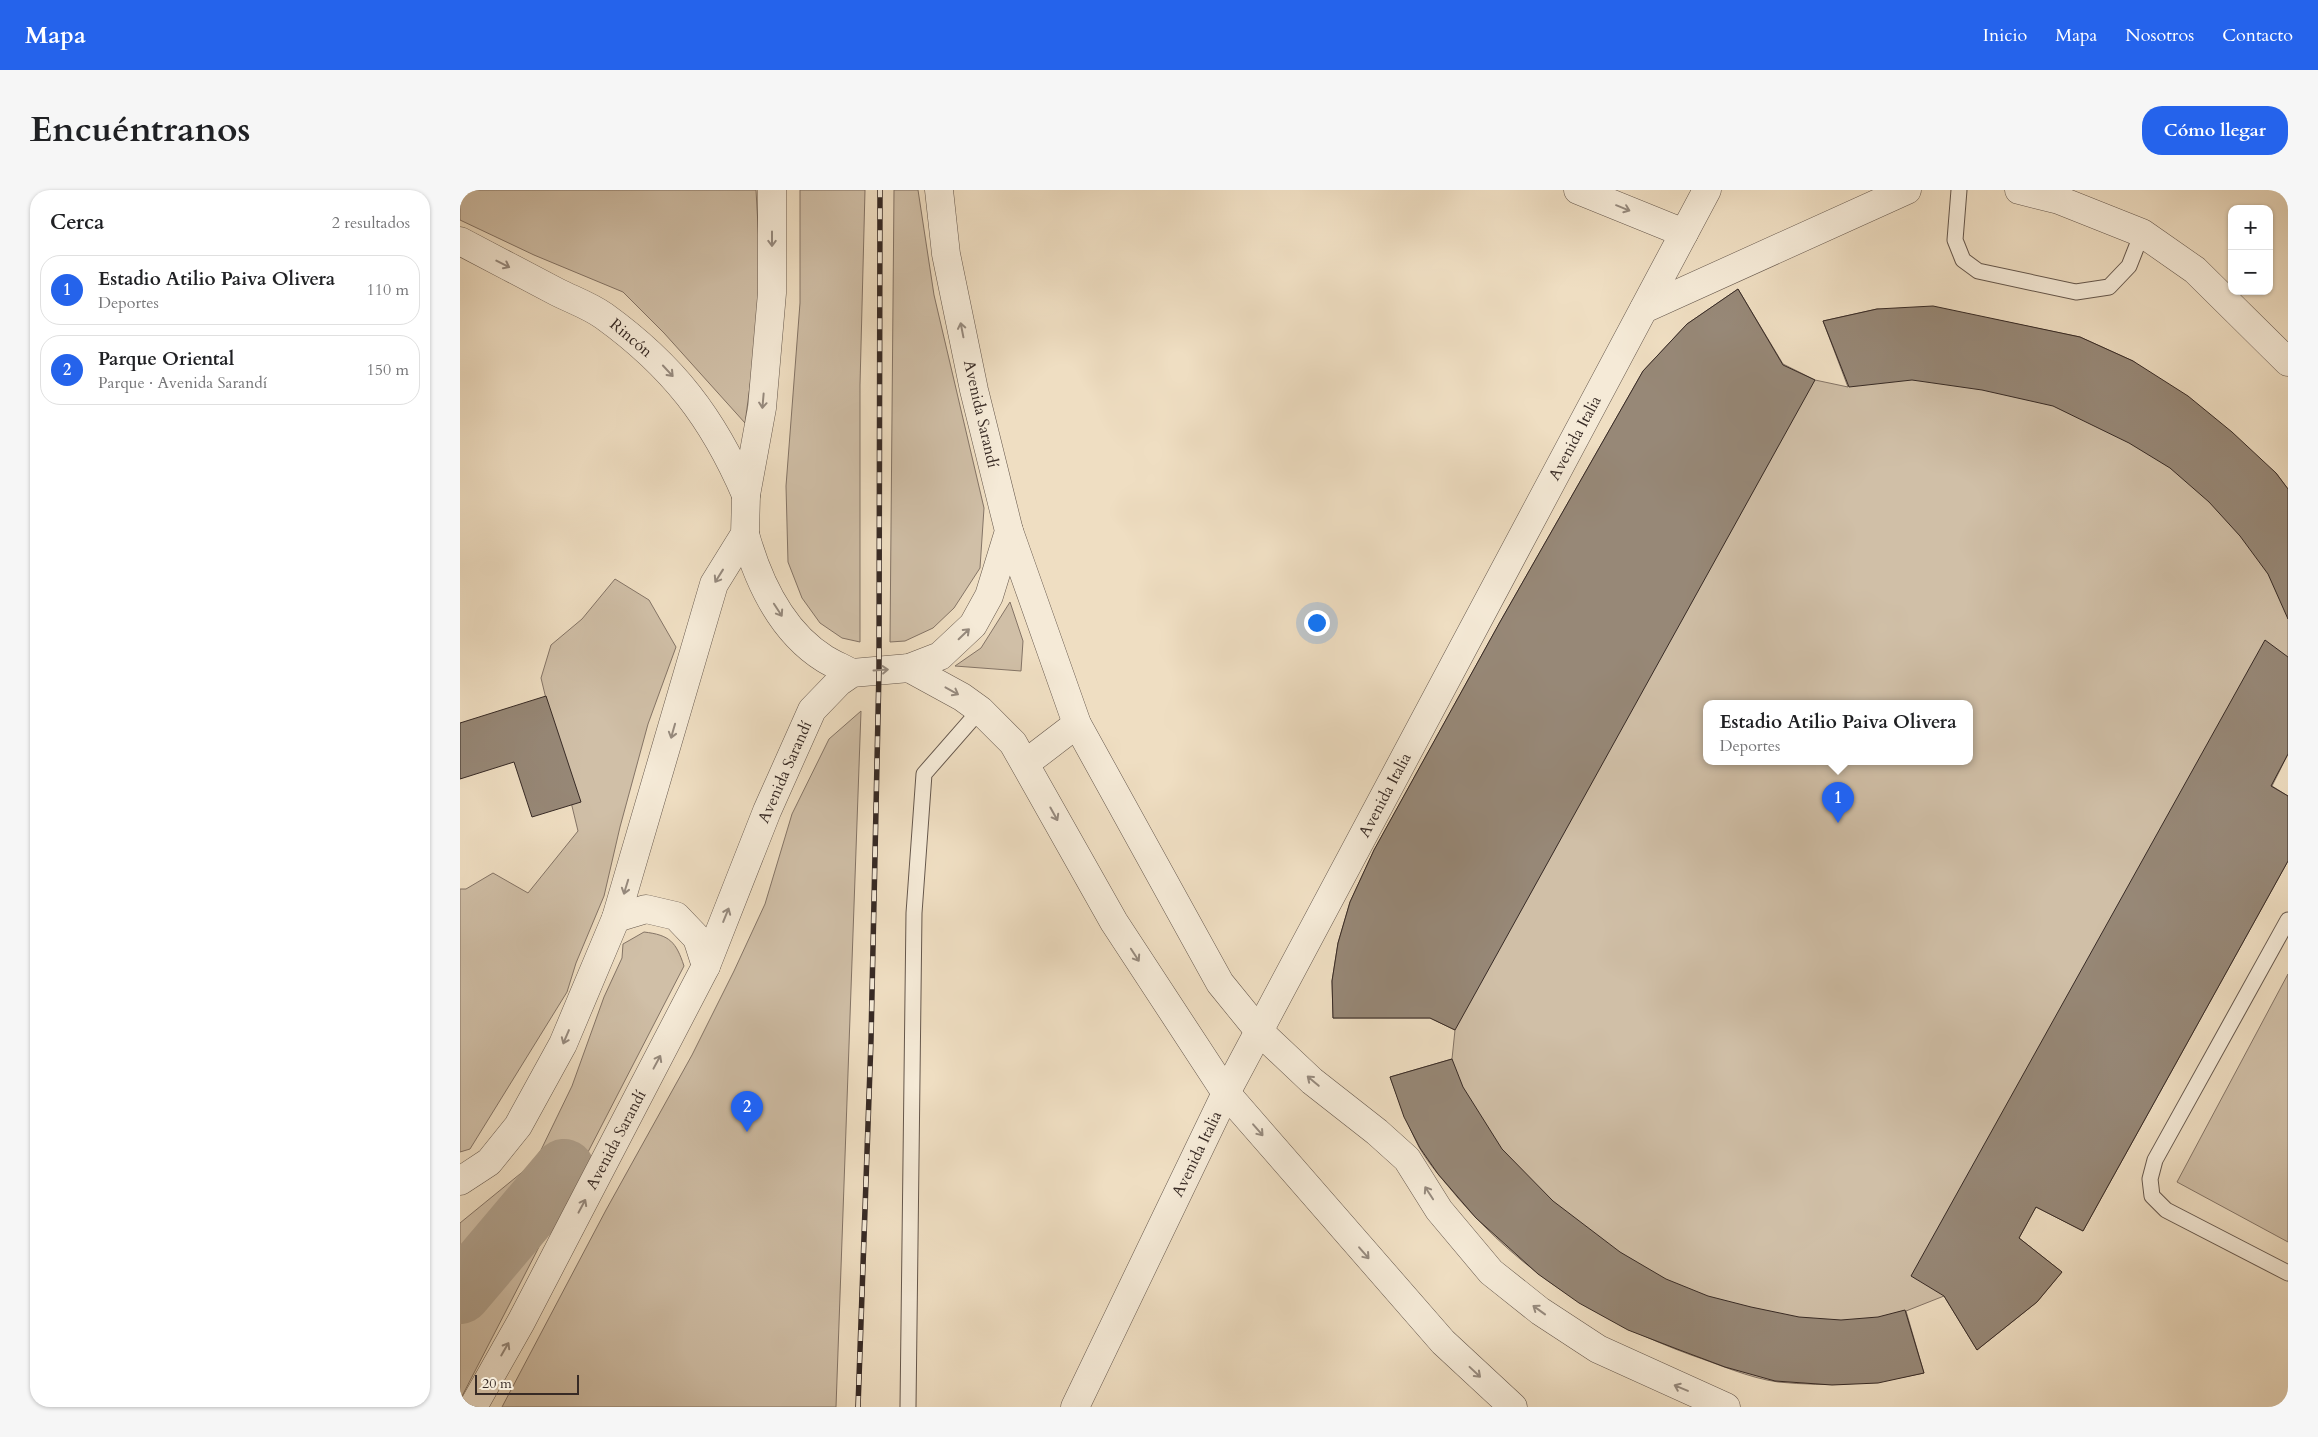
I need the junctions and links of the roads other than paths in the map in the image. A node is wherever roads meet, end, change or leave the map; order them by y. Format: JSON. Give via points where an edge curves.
{"nodes":[{"id":1,"x":772,"y":190,"type":"edge"},
{"id":2,"x":939,"y":190,"type":"edge"},
{"id":3,"x":1578,"y":190,"type":"edge"},
{"id":4,"x":1707,"y":190,"type":"edge"},
{"id":5,"x":1906,"y":190,"type":"edge"},
{"id":6,"x":1959,"y":190,"type":"edge"},
{"id":7,"x":2019,"y":190,"type":"edge"},
{"id":8,"x":1684,"y":233,"type":"junction"},
{"id":9,"x":2142,"y":233,"type":"junction"},
{"id":10,"x":460,"y":241,"type":"edge"},
{"id":11,"x":1644,"y":309,"type":"junction"},
{"id":12,"x":2288,"y":362,"type":"edge"},
{"id":13,"x":746,"y":495,"type":"junction"},
{"id":14,"x":1009,"y":531,"type":"junction"},
{"id":15,"x":745,"y":534,"type":"junction"},
{"id":16,"x":909,"y":668,"type":"junction"},
{"id":17,"x":852,"y":673,"type":"junction"},
{"id":18,"x":980,"y":710,"type":"junction"},
{"id":19,"x":1077,"y":724,"type":"junction"},
{"id":20,"x":1026,"y":763,"type":"junction"},
{"id":21,"x":616,"y":918,"type":"junction"},
{"id":22,"x":2288,"y":920,"type":"edge"},
{"id":23,"x":706,"y":966,"type":"junction"},
{"id":24,"x":1259,"y":1031,"type":"junction"},
{"id":25,"x":1226,"y":1094,"type":"junction"},
{"id":26,"x":460,"y":1181,"type":"edge"},
{"id":27,"x":2288,"y":1273,"type":"edge"},
{"id":28,"x":473,"y":1407,"type":"edge"},
{"id":29,"x":908,"y":1407,"type":"edge"},
{"id":30,"x":1075,"y":1407,"type":"edge"},
{"id":31,"x":1512,"y":1407,"type":"edge"},
{"id":32,"x":1726,"y":1407,"type":"edge"}],
"edges":[{"from":1,"to":13,"type":"street","one_way":true,"via":[[772,293],[762,408]]},
{"from":14,"to":2,"type":"street","name":"Avenida Sarandí","one_way":true,"via":[[974,390],[946,254]]},
{"from":3,"to":8,"type":"street","one_way":true},
{"from":4,"to":8,"type":"street","name":"Avenida Italia"},
{"from":5,"to":11,"type":"street"},
{"from":6,"to":9,"type":"lane","via":[[1955,240],[1963,260],[1978,271],[2076,292],[2109,287],[2129,266]]},
{"from":7,"to":9,"type":"street","via":[[2059,200]]},
{"from":8,"to":11,"type":"street","name":"Avenida Italia"},
{"from":9,"to":12,"type":"street","via":[[2195,270]]},
{"from":10,"to":13,"type":"street","name":"Rincón","one_way":true,"via":[[604,316],[661,364],[708,421]]},
{"from":11,"to":24,"type":"street","name":"Avenida Italia"},
{"from":13,"to":15,"type":"street"},
{"from":16,"to":14,"type":"street","one_way":true,"via":[[940,656],[973,625],[988,596]]},
{"from":14,"to":19,"type":"street","name":"Avenida Sarandí"},
{"from":15,"to":17,"type":"street","one_way":true,"via":[[764,586],[792,629],[824,659]]},
{"from":15,"to":21,"type":"street","one_way":true,"via":[[714,584]]},
{"from":17,"to":16,"type":"street","one_way":true},
{"from":16,"to":18,"type":"street","one_way":true},
{"from":23,"to":17,"type":"street","name":"Avenida Sarandí","one_way":true,"via":[[767,811],[812,710]]},
{"from":18,"to":20,"type":"street","via":[[1013,743]]},
{"from":18,"to":29,"type":"lane","via":[[924,774],[914,913]]},
{"from":19,"to":20,"type":"street"},
{"from":19,"to":24,"type":"street","name":"Avenida Sarandí","via":[[1220,983]]},
{"from":20,"to":25,"type":"street","one_way":true,"via":[[1114,922]]},
{"from":21,"to":23,"type":"street","via":[[646,909],[676,916],[697,938]]},
{"from":21,"to":26,"type":"street","one_way":true,"via":[[563,1044],[518,1126],[489,1162]]},
{"from":22,"to":27,"type":"lane","via":[[2155,1160],[2150,1179],[2152,1196],[2166,1210]]},
{"from":28,"to":23,"type":"street","name":"Avenida Sarandí","one_way":true,"via":[[521,1322]]},
{"from":24,"to":25,"type":"street","name":"Avenida Italia"},
{"from":32,"to":24,"type":"street","name":"Avenida Sarandí","one_way":true,"via":[[1598,1349],[1540,1311],[1485,1265],[1440,1210],[1407,1159],[1312,1081]]},
{"from":25,"to":30,"type":"street","name":"Avenida Italia"},
{"from":25,"to":31,"type":"street","one_way":true,"via":[[1443,1342]]}]}
